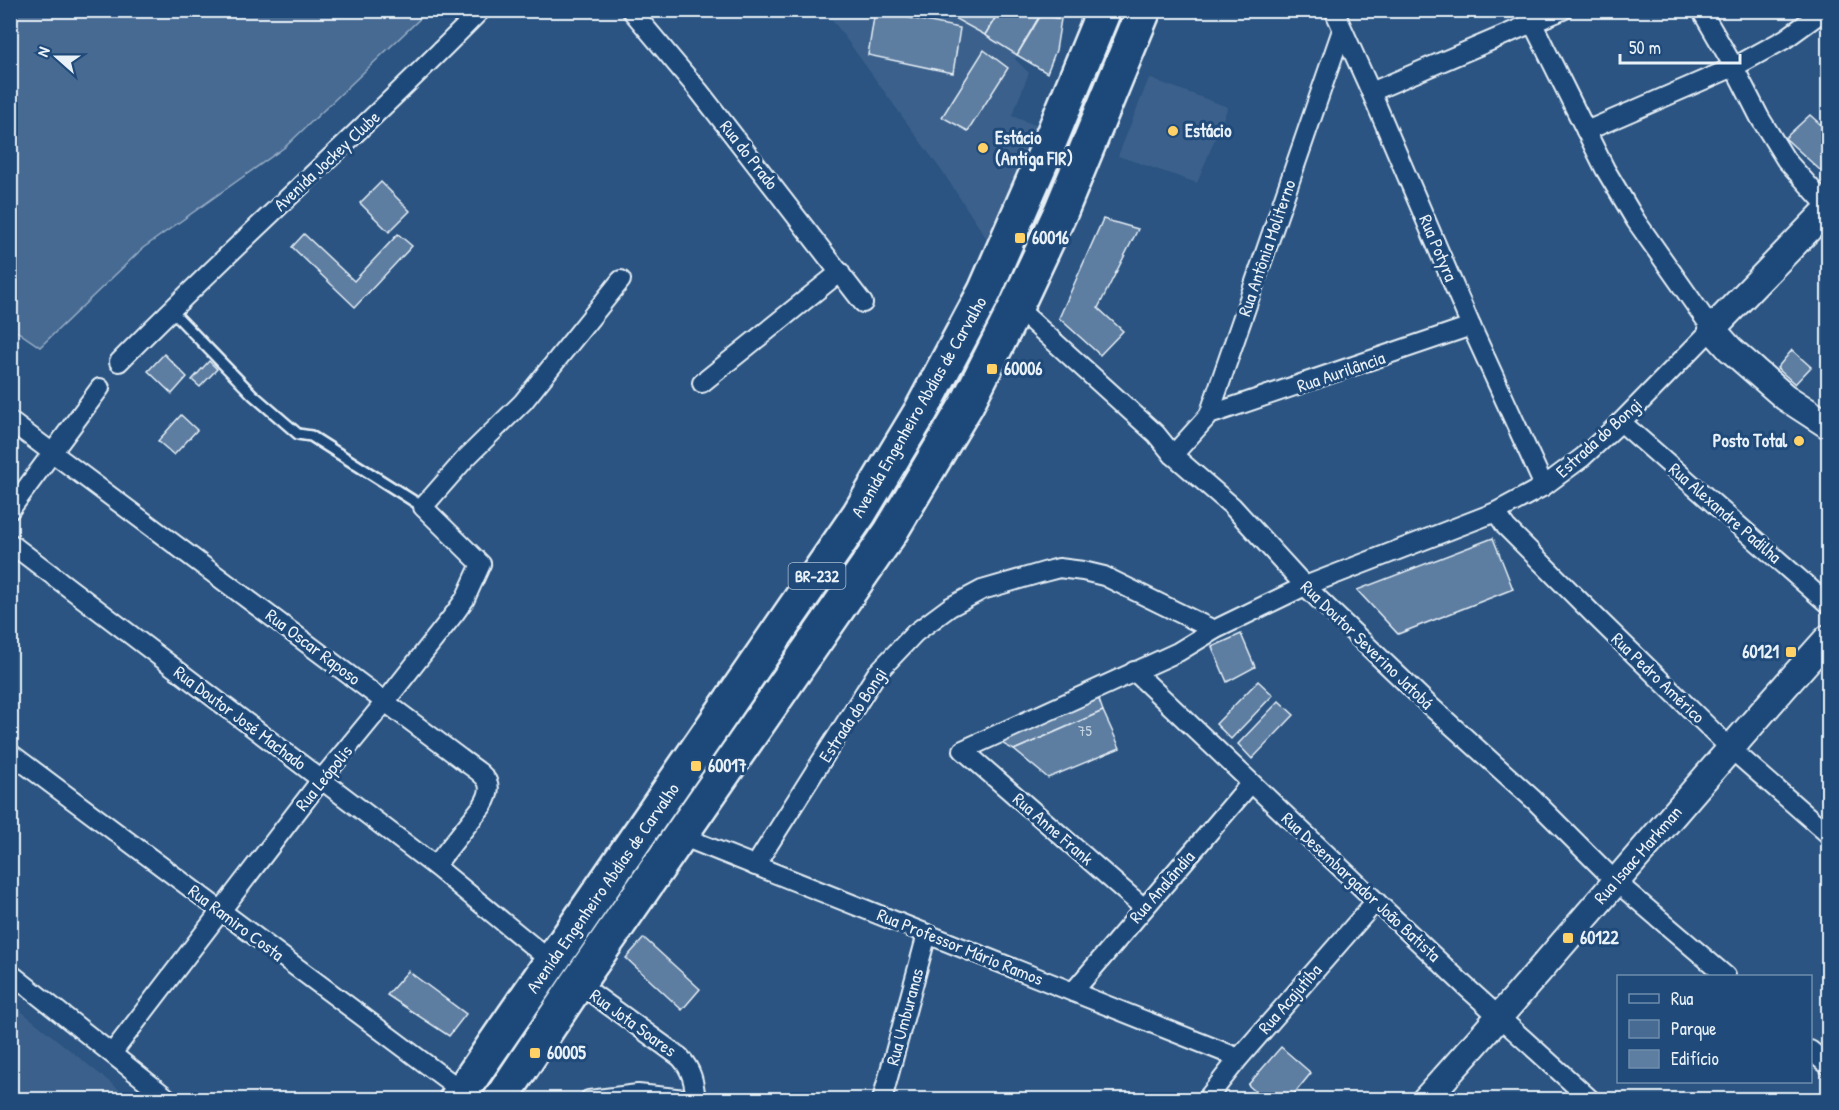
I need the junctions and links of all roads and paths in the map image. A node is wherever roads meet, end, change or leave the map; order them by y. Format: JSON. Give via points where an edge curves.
{"nodes":[{"id":1,"x":481,"y":10,"type":"edge"},
{"id":2,"x":631,"y":10,"type":"edge"},
{"id":3,"x":1104,"y":10,"type":"edge"},
{"id":4,"x":1144,"y":10,"type":"edge"},
{"id":5,"x":1334,"y":10,"type":"edge"},
{"id":6,"x":1563,"y":10,"type":"edge"},
{"id":7,"x":1701,"y":10,"type":"edge"},
{"id":8,"x":1825,"y":10,"type":"edge"},
{"id":9,"x":1529,"y":17,"type":"edge"},
{"id":10,"x":1342,"y":30,"type":"junction"},
{"id":11,"x":1734,"y":66,"type":"junction"},
{"id":12,"x":1371,"y":92,"type":"junction"},
{"id":13,"x":1586,"y":131,"type":"junction"},
{"id":14,"x":1828,"y":208,"type":"edge"},
{"id":15,"x":840,"y":272,"type":"junction"},
{"id":16,"x":621,"y":280,"type":"dead end"},
{"id":17,"x":863,"y":303,"type":"dead end"},
{"id":18,"x":1016,"y":307,"type":"junction"},
{"id":19,"x":170,"y":309,"type":"junction"},
{"id":20,"x":1471,"y":326,"type":"junction"},
{"id":21,"x":1712,"y":329,"type":"junction"},
{"id":22,"x":119,"y":362,"type":"dead end"},
{"id":23,"x":702,"y":383,"type":"dead end"},
{"id":24,"x":100,"y":388,"type":"dead end"},
{"id":25,"x":1209,"y":415,"type":"junction"},
{"id":26,"x":10,"y":421,"type":"edge"},
{"id":27,"x":1621,"y":422,"type":"junction"},
{"id":28,"x":1828,"y":425,"type":"edge"},
{"id":29,"x":53,"y":453,"type":"junction"},
{"id":30,"x":1173,"y":455,"type":"junction"},
{"id":31,"x":1544,"y":486,"type":"junction"},
{"id":32,"x":423,"y":507,"type":"junction"},
{"id":33,"x":10,"y":510,"type":"edge"},
{"id":34,"x":1496,"y":512,"type":"junction"},
{"id":35,"x":10,"y":543,"type":"edge"},
{"id":36,"x":1305,"y":586,"type":"junction"},
{"id":37,"x":1828,"y":604,"type":"edge"},
{"id":38,"x":1214,"y":630,"type":"junction"},
{"id":39,"x":1828,"y":638,"type":"edge"},
{"id":40,"x":1134,"y":671,"type":"junction"},
{"id":41,"x":386,"y":702,"type":"junction"},
{"id":42,"x":1730,"y":748,"type":"junction"},
{"id":43,"x":963,"y":750,"type":"joint"},
{"id":44,"x":10,"y":753,"type":"edge"},
{"id":45,"x":321,"y":780,"type":"junction"},
{"id":46,"x":1251,"y":783,"type":"junction"},
{"id":47,"x":1828,"y":834,"type":"edge"},
{"id":48,"x":681,"y":836,"type":"junction"},
{"id":49,"x":435,"y":866,"type":"junction"},
{"id":50,"x":755,"y":866,"type":"junction"},
{"id":51,"x":1616,"y":881,"type":"junction"},
{"id":52,"x":1376,"y":901,"type":"junction"},
{"id":53,"x":1144,"y":908,"type":"junction"},
{"id":54,"x":221,"y":912,"type":"junction"},
{"id":55,"x":927,"y":934,"type":"junction"},
{"id":56,"x":552,"y":962,"type":"junction"},
{"id":57,"x":10,"y":973,"type":"edge"},
{"id":58,"x":1725,"y":975,"type":"edge"},
{"id":59,"x":578,"y":983,"type":"junction"},
{"id":60,"x":1073,"y":992,"type":"junction"},
{"id":61,"x":1500,"y":1018,"type":"junction"},
{"id":62,"x":113,"y":1052,"type":"junction"},
{"id":63,"x":1812,"y":1052,"type":"edge"},
{"id":64,"x":1239,"y":1058,"type":"junction"},
{"id":65,"x":1828,"y":1065,"type":"edge"},
{"id":66,"x":459,"y":1095,"type":"edge"},
{"id":67,"x":170,"y":1100,"type":"edge"},
{"id":68,"x":500,"y":1100,"type":"edge"},
{"id":69,"x":589,"y":1100,"type":"edge"},
{"id":70,"x":695,"y":1100,"type":"edge"},
{"id":71,"x":882,"y":1100,"type":"edge"},
{"id":72,"x":1206,"y":1100,"type":"edge"},
{"id":73,"x":1425,"y":1100,"type":"edge"},
{"id":74,"x":1591,"y":1100,"type":"edge"}],
"edges":[{"from":1,"to":19,"type":"street","name":"Avenida Jockey Clube"},
{"from":2,"to":15,"type":"street","name":"Rua do Prado"},
{"from":3,"to":56,"type":"highway","name":"Avenida Engenheiro Abdias de Carvalho","number":"BR-232","via":[[985,291],[921,411],[860,514]]},
{"from":4,"to":18,"type":"highway","name":"Avenida Engenheiro Abdias de Carvalho","number":"BR-232","via":[[1061,211]]},
{"from":5,"to":10,"type":"street","name":"Rua Potyra"},
{"from":6,"to":9,"type":"street"},
{"from":7,"to":11,"type":"street"},
{"from":8,"to":11,"type":"street","via":[[1785,39]]},
{"from":9,"to":12,"type":"street"},
{"from":9,"to":13,"type":"street"},
{"from":10,"to":12,"type":"street","name":"Rua Potyra"},
{"from":10,"to":25,"type":"street","name":"Rua Antônia Moliterno"},
{"from":11,"to":13,"type":"street"},
{"from":11,"to":14,"type":"street","via":[[1786,160]]},
{"from":12,"to":20,"type":"street","name":"Rua Potyra"},
{"from":13,"to":21,"type":"street","via":[[1636,220]]},
{"from":14,"to":21,"type":"street","name":"Estrada do Bongi"},
{"from":15,"to":17,"type":"street","name":"Rua do Prado"},
{"from":15,"to":23,"type":"street"},
{"from":16,"to":32,"type":"street","via":[[523,402]]},
{"from":18,"to":30,"type":"street","name":"Rua Doutor Severino Jatobá","via":[[1156,434]]},
{"from":18,"to":48,"type":"highway","name":"Avenida Engenheiro Abdias de Carvalho","number":"BR-232","via":[[967,404],[890,533]]},
{"from":19,"to":22,"type":"street","name":"Avenida Jockey Clube"},
{"from":19,"to":32,"type":"lane","via":[[253,395],[298,434],[311,436]]},
{"from":20,"to":25,"type":"street","name":"Rua Aurilância"},
{"from":20,"to":31,"type":"street","name":"Rua Potyra"},
{"from":21,"to":27,"type":"street","name":"Estrada do Bongi"},
{"from":21,"to":28,"type":"street","via":[[1785,397]]},
{"from":24,"to":29,"type":"street"},
{"from":25,"to":30,"type":"street","name":"Rua Antônia Moliterno"},
{"from":26,"to":29,"type":"street","name":"Rua Oscar Raposo"},
{"from":27,"to":31,"type":"street","name":"Estrada do Bongi"},
{"from":27,"to":37,"type":"street","name":"Rua Alexandre Padilha"},
{"from":29,"to":33,"type":"street"},
{"from":29,"to":41,"type":"street","name":"Rua Oscar Raposo"},
{"from":30,"to":36,"type":"street","name":"Rua Doutor Severino Jatobá","via":[[1232,506]]},
{"from":31,"to":34,"type":"street","name":"Estrada do Bongi"},
{"from":32,"to":41,"type":"street","name":"Rua Leópolis","via":[[481,564],[465,599]]},
{"from":34,"to":36,"type":"street","name":"Estrada do Bongi"},
{"from":34,"to":42,"type":"street","name":"Rua Pedro Américo","via":[[1506,527]]},
{"from":35,"to":45,"type":"street","name":"Rua Doutor José Machado"},
{"from":36,"to":38,"type":"street","name":"Estrada do Bongi"},
{"from":36,"to":51,"type":"street","name":"Rua Doutor Severino Jatobá"},
{"from":38,"to":40,"type":"street","name":"Estrada do Bongi","via":[[1178,652]]},
{"from":38,"to":50,"type":"street","name":"Estrada do Bongi","via":[[1104,576],[1083,571],[1059,568],[966,598],[915,633],[877,673]]},
{"from":39,"to":42,"type":"street","name":"Rua Isaac Markman"},
{"from":40,"to":43,"type":"street","name":"Estrada do Bongi"},
{"from":40,"to":46,"type":"street","name":"Rua Desembargador João Batista"},
{"from":41,"to":45,"type":"street","name":"Rua Leópolis"},
{"from":41,"to":49,"type":"street","name":"Rua Oscar Raposo","via":[[490,784],[483,805]]},
{"from":42,"to":47,"type":"street","name":"Rua Pedro Américo"},
{"from":42,"to":51,"type":"street","name":"Rua Isaac Markman"},
{"from":43,"to":53,"type":"street","name":"Rua Anne Frank"},
{"from":44,"to":54,"type":"street","name":"Rua Ramiro Costa"},
{"from":45,"to":49,"type":"street","name":"Rua Doutor José Machado"},
{"from":45,"to":54,"type":"street","name":"Rua Leópolis"},
{"from":46,"to":52,"type":"street","name":"Rua Desembargador João Batista"},
{"from":46,"to":53,"type":"street","name":"Rua Analândia"},
{"from":48,"to":50,"type":"street","name":"Rua Professor Mário Ramos"},
{"from":48,"to":59,"type":"highway","name":"Avenida Engenheiro Abdias de Carvalho","number":"BR-232"},
{"from":49,"to":56,"type":"street","name":"Rua Doutor José Machado"},
{"from":50,"to":55,"type":"street","name":"Rua Professor Mário Ramos"},
{"from":51,"to":58,"type":"street","name":"Rua Doutor Severino Jatobá"},
{"from":51,"to":61,"type":"street","name":"Rua Isaac Markman"},
{"from":52,"to":61,"type":"street","name":"Rua Desembargador João Batista"},
{"from":52,"to":64,"type":"street","name":"Rua Acajutiba"},
{"from":53,"to":60,"type":"street","name":"Rua Analândia"},
{"from":54,"to":62,"type":"street","name":"Rua Leópolis"},
{"from":54,"to":66,"type":"street","name":"Rua Ramiro Costa"},
{"from":55,"to":60,"type":"street","name":"Rua Professor Mário Ramos"},
{"from":55,"to":71,"type":"street","name":"Rua Umburanas"},
{"from":56,"to":66,"type":"highway","name":"Avenida Engenheiro Abdias de Carvalho","number":"BR-232"},
{"from":57,"to":62,"type":"street"},
{"from":59,"to":68,"type":"highway","name":"Avenida Engenheiro Abdias de Carvalho","number":"BR-232"},
{"from":59,"to":70,"type":"street","name":"Rua Jota Soares","via":[[680,1057],[693,1077]]},
{"from":60,"to":64,"type":"street","name":"Rua Professor Mário Ramos"},
{"from":61,"to":73,"type":"street","name":"Rua Isaac Markman"},
{"from":61,"to":74,"type":"street","name":"Rua Desembargador João Batista"},
{"from":62,"to":67,"type":"street"},
{"from":63,"to":65,"type":"street"},
{"from":64,"to":72,"type":"street","name":"Rua Acajutiba"},
{"from":69,"to":70,"type":"street","via":[[638,1094]]}]}
